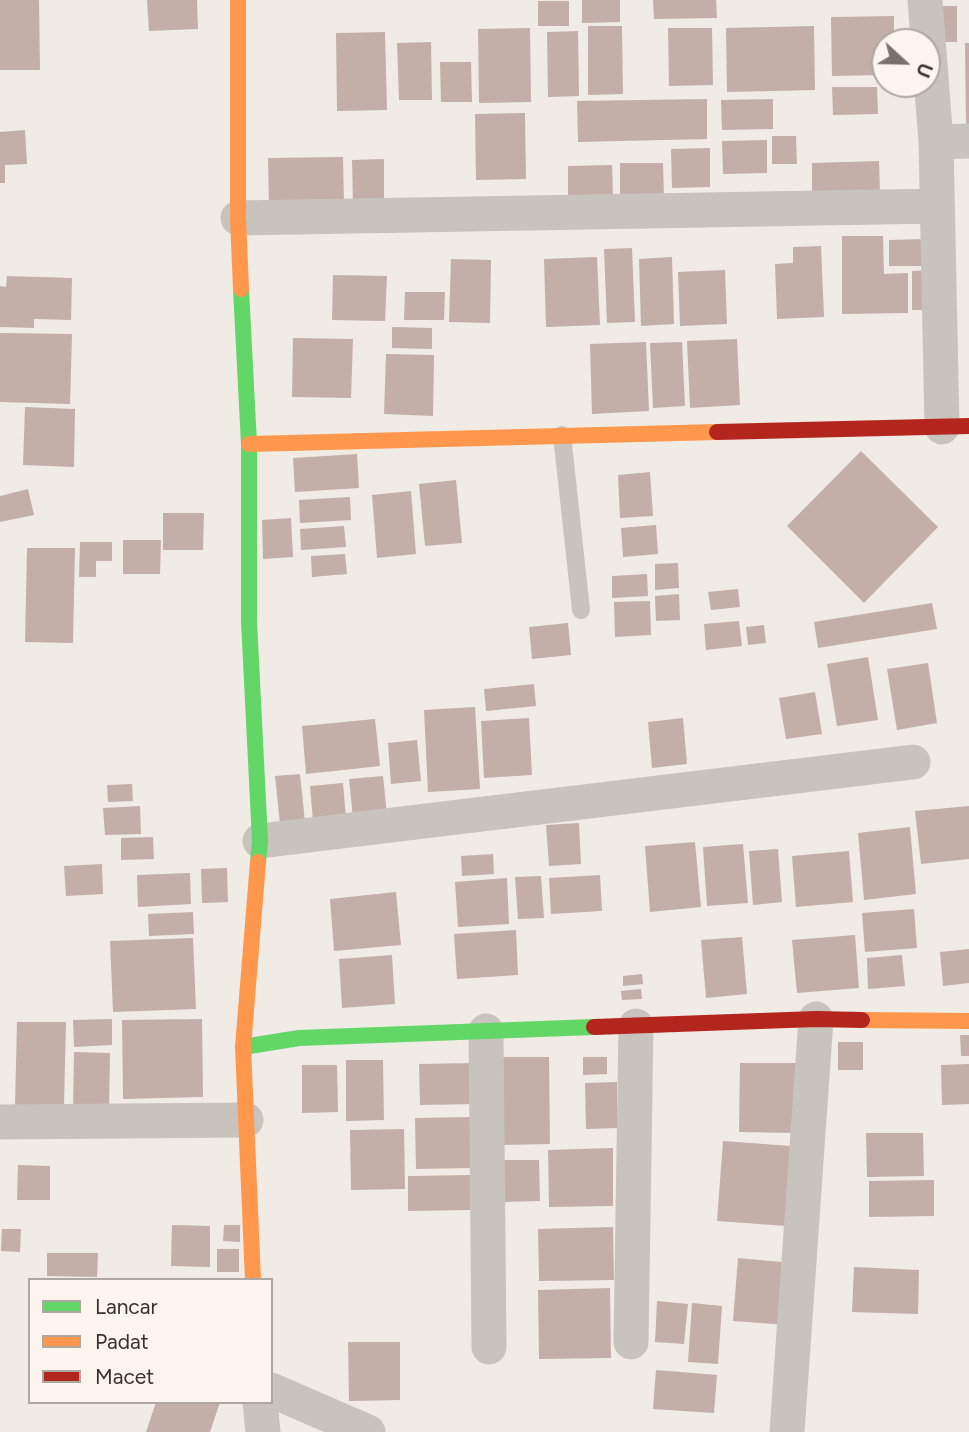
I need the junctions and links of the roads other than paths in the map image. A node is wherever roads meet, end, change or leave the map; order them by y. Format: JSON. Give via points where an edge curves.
{"nodes":[{"id":1,"x":238,"y":0,"type":"edge"},
{"id":2,"x":925,"y":0,"type":"edge"},
{"id":3,"x":953,"y":142,"type":"edge"},
{"id":4,"x":937,"y":205,"type":"junction"},
{"id":5,"x":238,"y":218,"type":"junction"},
{"id":6,"x":955,"y":426,"type":"edge"},
{"id":7,"x":562,"y":435,"type":"junction"},
{"id":8,"x":249,"y":444,"type":"junction"},
{"id":9,"x":581,"y":610,"type":"dead end"},
{"id":10,"x":913,"y":762,"type":"dead end"},
{"id":11,"x":260,"y":841,"type":"junction"},
{"id":12,"x":816,"y":1019,"type":"junction"},
{"id":13,"x":969,"y":1021,"type":"edge"},
{"id":14,"x":636,"y":1026,"type":"junction"},
{"id":15,"x":486,"y":1031,"type":"junction"},
{"id":16,"x":243,"y":1046,"type":"junction"},
{"id":17,"x":246,"y":1120,"type":"junction"},
{"id":18,"x":0,"y":1122,"type":"edge"},
{"id":19,"x":253,"y":1278,"type":"edge"},
{"id":20,"x":631,"y":1342,"type":"dead end"},
{"id":21,"x":489,"y":1347,"type":"dead end"},
{"id":22,"x":273,"y":1391,"type":"edge"},
{"id":23,"x":260,"y":1404,"type":"edge"},
{"id":24,"x":263,"y":1432,"type":"edge"},
{"id":25,"x":368,"y":1432,"type":"edge"},
{"id":26,"x":787,"y":1432,"type":"edge"}],
"edges":[{"from":1,"to":5,"type":"street"},
{"from":2,"to":3,"type":"street"},
{"from":3,"to":4,"type":"street"},
{"from":4,"to":5,"type":"street"},
{"from":4,"to":6,"type":"street"},
{"from":5,"to":8,"type":"street"},
{"from":6,"to":7,"type":"street"},
{"from":7,"to":8,"type":"street"},
{"from":7,"to":9,"type":"lane"},
{"from":8,"to":11,"type":"street","via":[[249,621]]},
{"from":10,"to":11,"type":"street"},
{"from":11,"to":16,"type":"street"},
{"from":12,"to":13,"type":"street"},
{"from":12,"to":14,"type":"street"},
{"from":12,"to":26,"type":"street"},
{"from":14,"to":15,"type":"street"},
{"from":14,"to":20,"type":"street"},
{"from":15,"to":16,"type":"street","via":[[299,1038]]},
{"from":15,"to":21,"type":"street"},
{"from":16,"to":17,"type":"street"},
{"from":17,"to":18,"type":"street"},
{"from":17,"to":19,"type":"street"},
{"from":22,"to":25,"type":"street"},
{"from":23,"to":24,"type":"street"}]}
